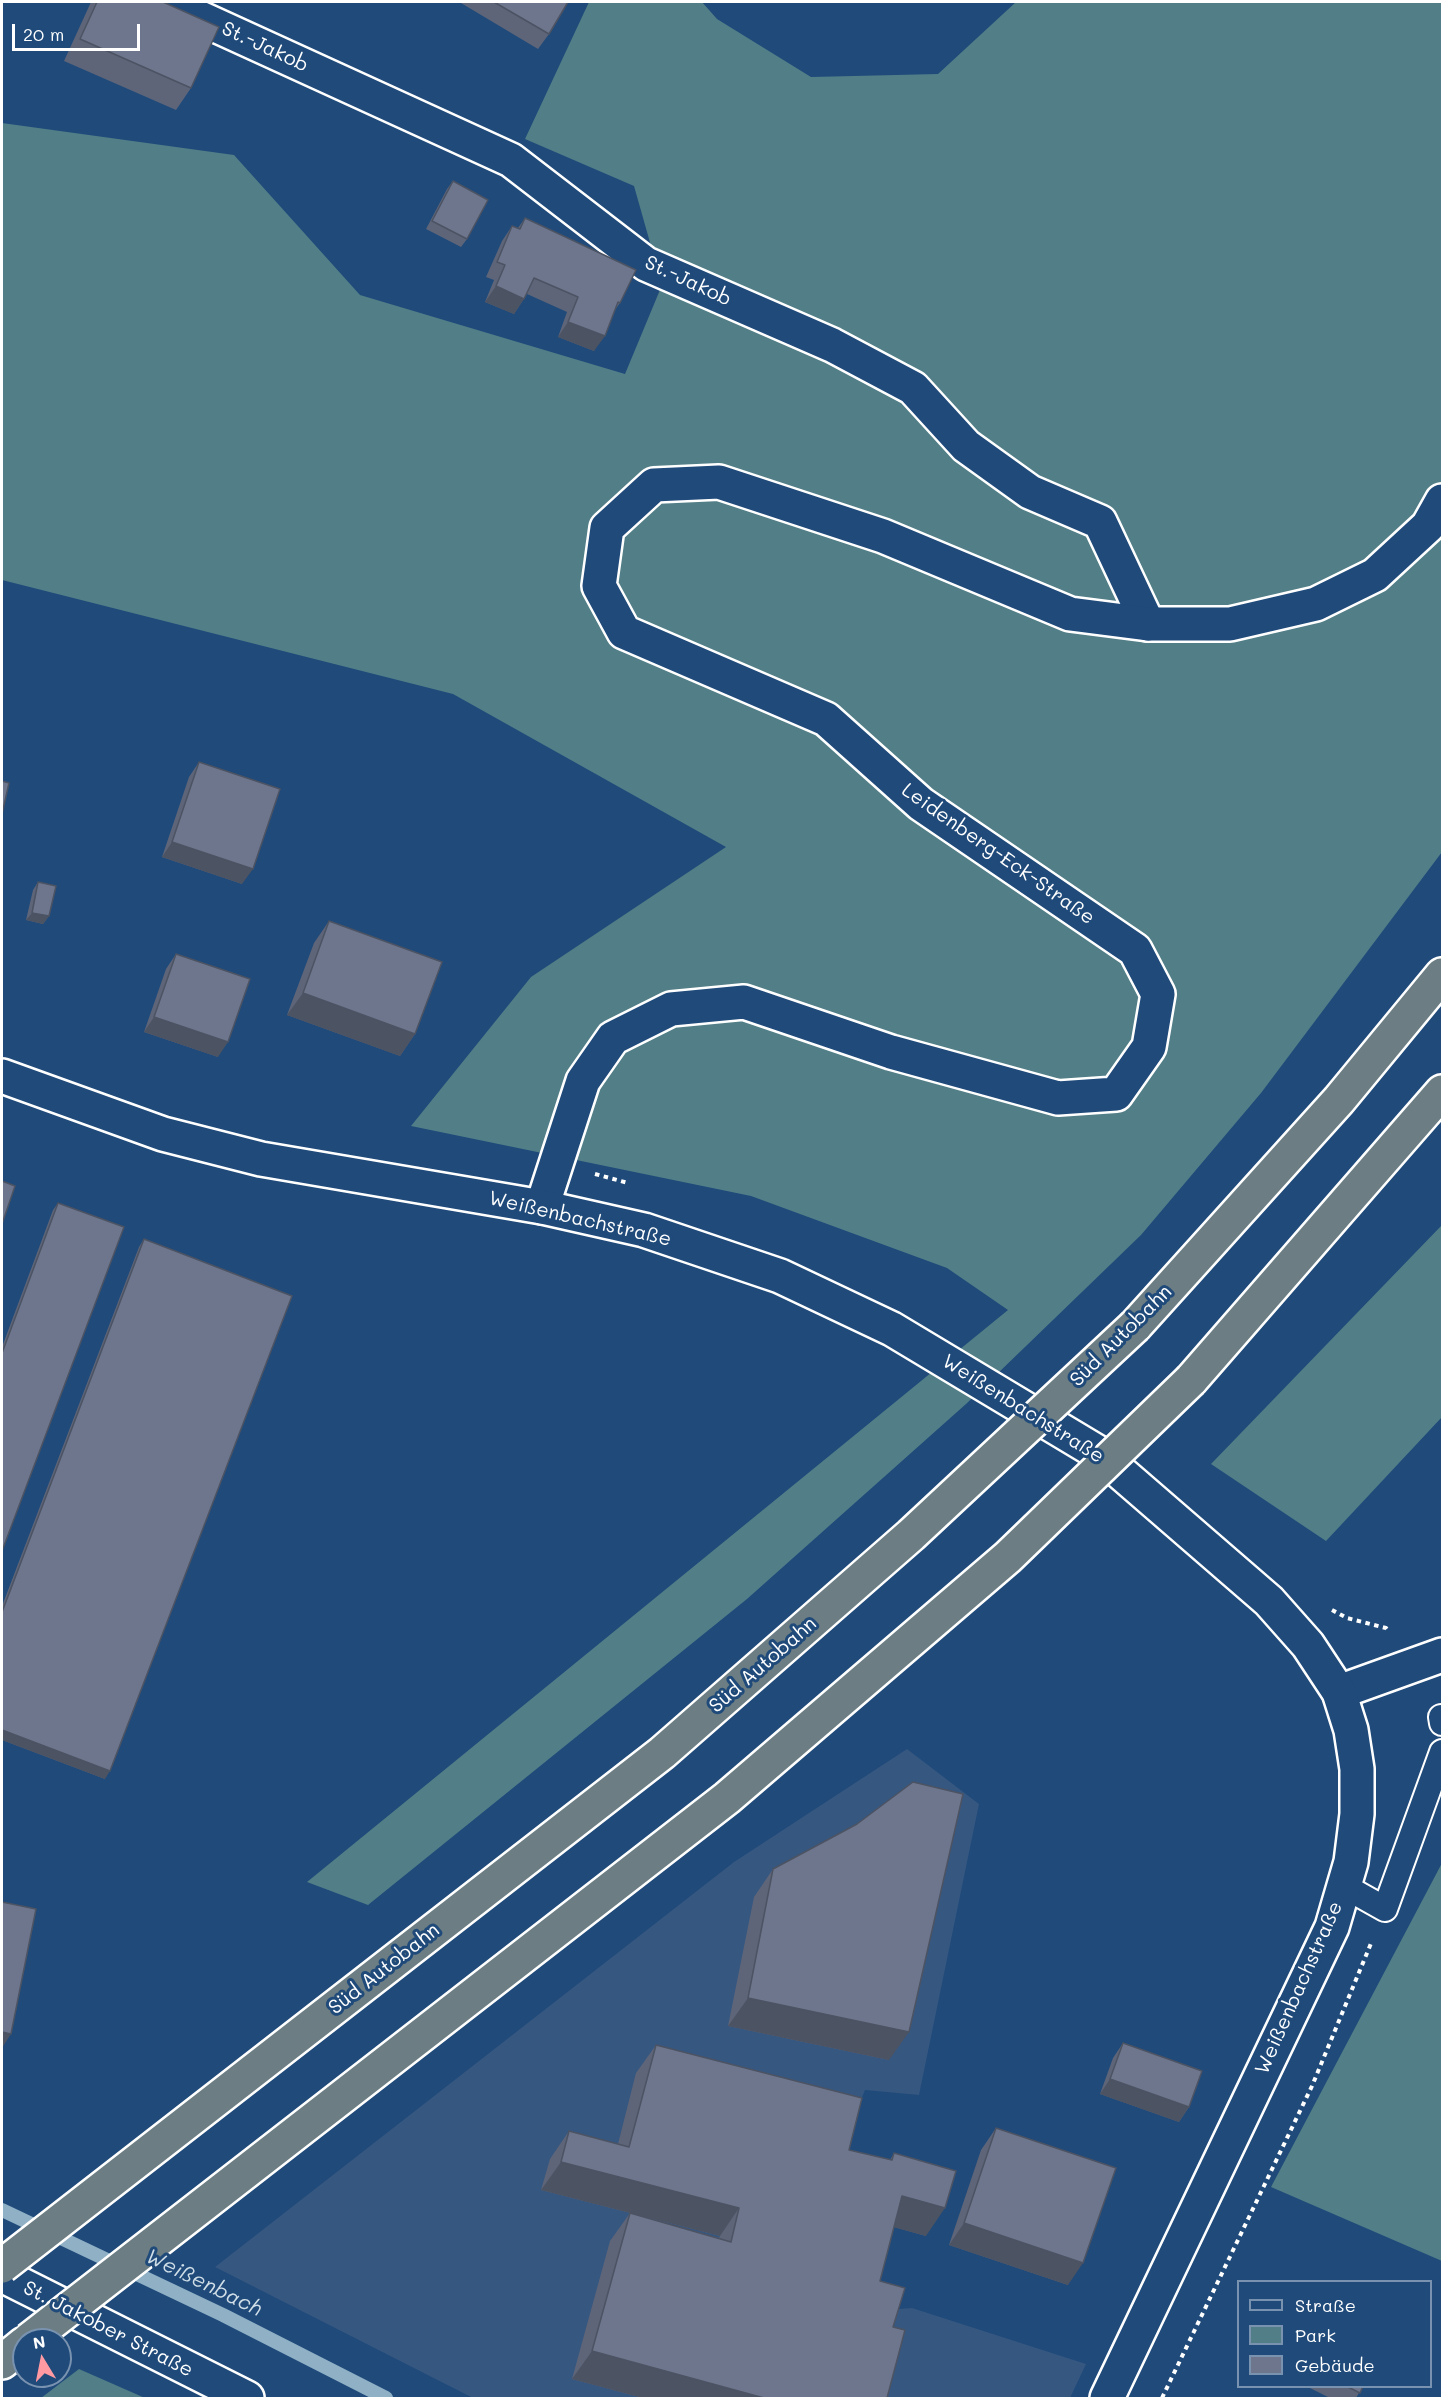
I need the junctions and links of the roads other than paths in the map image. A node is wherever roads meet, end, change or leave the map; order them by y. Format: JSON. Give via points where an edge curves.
{"nodes":[{"id":1,"x":165,"y":2,"type":"edge"},
{"id":2,"x":1443,"y":501,"type":"edge"},
{"id":3,"x":1148,"y":624,"type":"junction"},
{"id":4,"x":1443,"y":975,"type":"edge"},
{"id":5,"x":2,"y":1076,"type":"edge"},
{"id":6,"x":1443,"y":1092,"type":"edge"},
{"id":7,"x":542,"y":1207,"type":"junction"},
{"id":8,"x":1443,"y":1655,"type":"edge"},
{"id":9,"x":1339,"y":1692,"type":"junction"},
{"id":10,"x":1443,"y":1752,"type":"edge"},
{"id":11,"x":1344,"y":1886,"type":"junction"},
{"id":12,"x":2,"y":2266,"type":"edge"},
{"id":13,"x":2,"y":2275,"type":"edge"},
{"id":14,"x":44,"y":2328,"type":"edge"},
{"id":15,"x":246,"y":2398,"type":"edge"},
{"id":16,"x":1107,"y":2398,"type":"edge"}],
"edges":[{"from":1,"to":3,"type":"street","name":"St.-Jakob","via":[[510,160],[646,264],[832,345],[913,388],[966,446],[1030,492],[1100,522]]},
{"from":2,"to":3,"type":"street","name":"Leidenberg-Eck-Straße","via":[[1428,526],[1375,575],[1316,604],[1230,624]]},
{"from":3,"to":7,"type":"street","name":"Leidenberg-Eck-Straße","via":[[1070,614],[883,536],[719,482],[654,485],[607,528],[599,586],[624,632],[826,718],[921,804],[1134,950],[1158,994],[1149,1047],[1116,1094],[1058,1098],[891,1052],[744,1002],[670,1009],[613,1038],[583,1081]]},
{"from":4,"to":12,"type":"highway","name":"Süd Autobahn","bridge":true,"via":[[1339,1100],[1135,1326],[911,1535],[662,1753]]},
{"from":5,"to":7,"type":"street","name":"Weißenbachstraße","via":[[163,1134],[261,1159]]},
{"from":6,"to":14,"type":"highway","bridge":true,"via":[[1191,1380],[1008,1557],[727,1798]]},
{"from":7,"to":9,"type":"street","name":"Weißenbachstraße","via":[[644,1230],[780,1276],[892,1329],[1097,1452],[1269,1601],[1308,1646]]},
{"from":8,"to":9,"type":"street"},
{"from":9,"to":11,"type":"street","name":"Weißenbachstraße","via":[[1351,1730],[1357,1769],[1352,1862]]},
{"from":10,"to":11,"type":"lane","via":[[1385,1909]]},
{"from":11,"to":16,"type":"street","name":"Weißenbachstraße","via":[[1332,1927]]},
{"from":13,"to":15,"type":"street","name":"St. Jakober Straße"}]}
